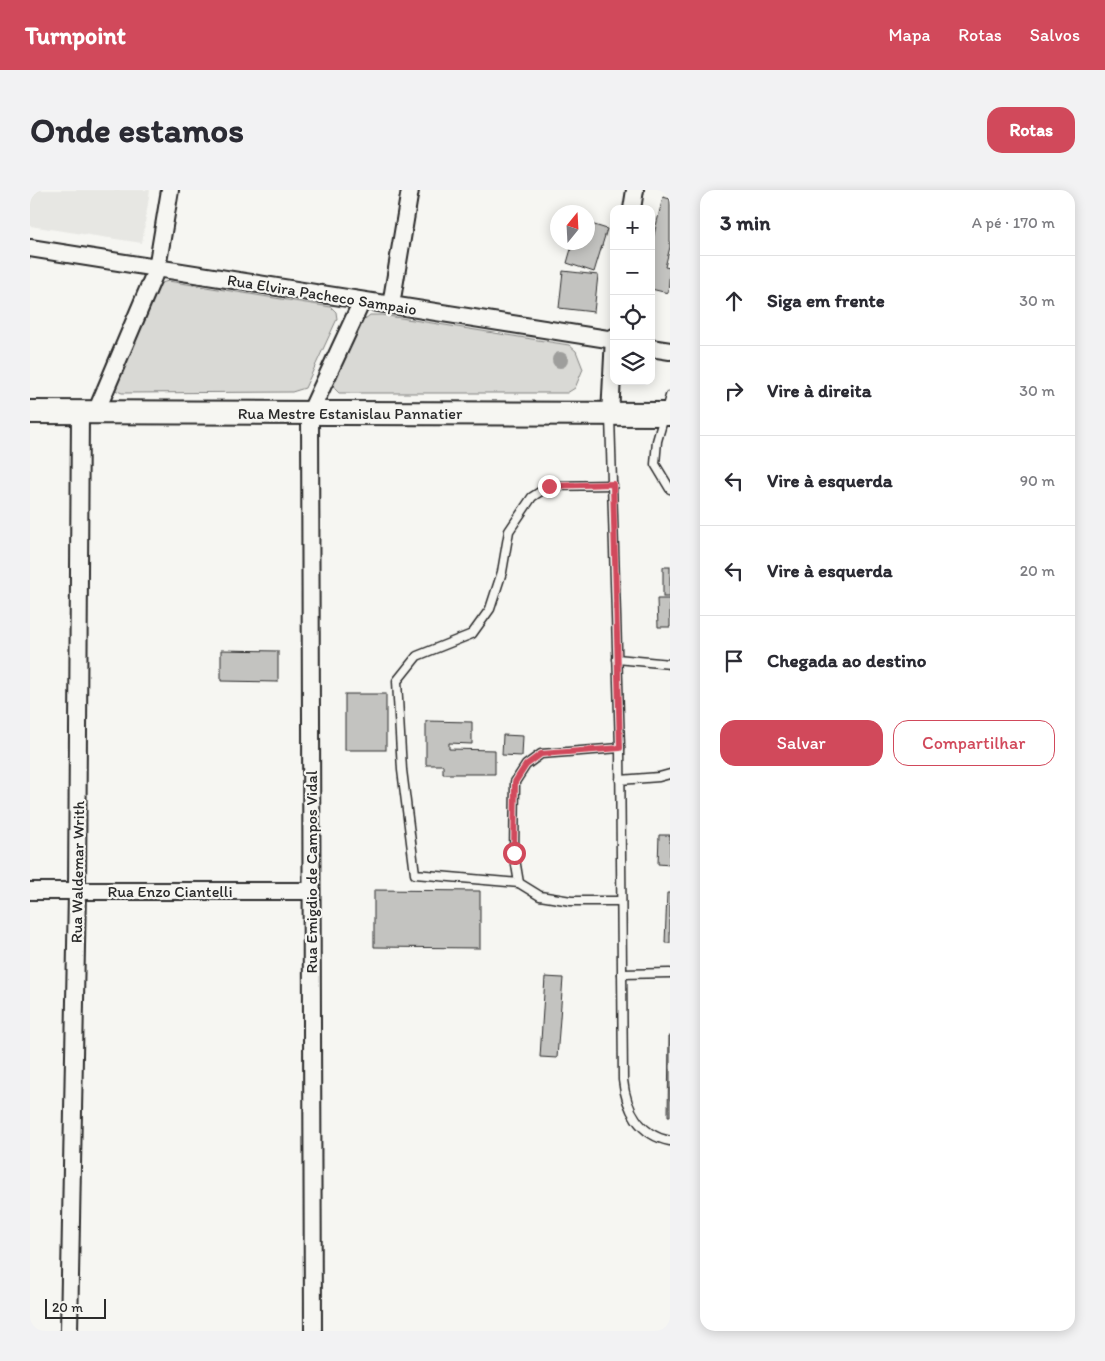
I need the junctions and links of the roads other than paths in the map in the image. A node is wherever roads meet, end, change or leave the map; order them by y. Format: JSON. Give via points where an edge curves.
{"nodes":[{"id":1,"x":170,"y":190,"type":"edge"},
{"id":2,"x":410,"y":190,"type":"edge"},
{"id":3,"x":635,"y":190,"type":"edge"},
{"id":4,"x":633,"y":205,"type":"edge"},
{"id":5,"x":30,"y":248,"type":"edge"},
{"id":6,"x":157,"y":268,"type":"junction"},
{"id":7,"x":362,"y":301,"type":"junction"},
{"id":8,"x":391,"y":305,"type":"junction"},
{"id":9,"x":610,"y":339,"type":"edge"},
{"id":10,"x":655,"y":349,"type":"edge"},
{"id":11,"x":670,"y":351,"type":"edge"},
{"id":12,"x":612,"y":385,"type":"edge"},
{"id":13,"x":669,"y":408,"type":"edge"},
{"id":14,"x":30,"y":412,"type":"edge"},
{"id":15,"x":88,"y":412,"type":"junction"},
{"id":16,"x":310,"y":413,"type":"junction"},
{"id":17,"x":610,"y":415,"type":"junction"},
{"id":18,"x":613,"y":484,"type":"junction"},
{"id":19,"x":670,"y":489,"type":"edge"},
{"id":20,"x":617,"y":658,"type":"junction"},
{"id":21,"x":670,"y":664,"type":"edge"},
{"id":22,"x":620,"y":748,"type":"junction"},
{"id":23,"x":670,"y":774,"type":"edge"},
{"id":24,"x":620,"y":780,"type":"junction"},
{"id":25,"x":519,"y":883,"type":"junction"},
{"id":26,"x":30,"y":891,"type":"edge"},
{"id":27,"x":77,"y":891,"type":"junction"},
{"id":28,"x":311,"y":892,"type":"junction"},
{"id":29,"x":621,"y":900,"type":"junction"},
{"id":30,"x":670,"y":973,"type":"edge"},
{"id":31,"x":622,"y":974,"type":"junction"},
{"id":32,"x":670,"y":1141,"type":"edge"},
{"id":33,"x":69,"y":1331,"type":"edge"},
{"id":34,"x":313,"y":1331,"type":"edge"}],
"edges":[{"from":1,"to":6,"type":"street","name":"Rua Waldemar Writh"},
{"from":2,"to":8,"type":"street"},
{"from":3,"to":4,"type":"street"},
{"from":5,"to":6,"type":"street","name":"Rua Elvira Pacheco Sampaio"},
{"from":6,"to":7,"type":"street","name":"Rua Elvira Pacheco Sampaio"},
{"from":6,"to":15,"type":"street","name":"Rua Waldemar Writh"},
{"from":7,"to":8,"type":"street","name":"Rua Elvira Pacheco Sampaio"},
{"from":7,"to":16,"type":"street"},
{"from":8,"to":9,"type":"street","name":"Rua Elvira Pacheco Sampaio"},
{"from":10,"to":11,"type":"street"},
{"from":12,"to":17,"type":"street"},
{"from":13,"to":17,"type":"street","name":"Rua Mestre Estanislau Pannatier"},
{"from":13,"to":19,"type":"lane","via":[[657,442],[655,464]]},
{"from":14,"to":15,"type":"street","name":"Rua Mestre Estanislau Pannatier"},
{"from":15,"to":16,"type":"street","name":"Rua Mestre Estanislau Pannatier"},
{"from":15,"to":27,"type":"street","name":"Rua Waldemar Writh"},
{"from":16,"to":17,"type":"street","name":"Rua Mestre Estanislau Pannatier"},
{"from":16,"to":28,"type":"street","name":"Rua Emigdio de Campos Vidal"},
{"from":17,"to":18,"type":"lane"},
{"from":18,"to":20,"type":"lane"},
{"from":18,"to":25,"type":"lane","via":[[549,486],[532,497],[509,531],[502,572],[490,609],[472,634],[417,656],[397,681],[402,770],[415,874]]},
{"from":20,"to":21,"type":"lane"},
{"from":20,"to":22,"type":"lane"},
{"from":22,"to":24,"type":"lane"},
{"from":22,"to":25,"type":"lane","via":[[541,754],[526,765],[515,782],[514,853]]},
{"from":23,"to":24,"type":"lane"},
{"from":24,"to":29,"type":"lane"},
{"from":25,"to":29,"type":"lane","via":[[540,896],[571,901]]},
{"from":26,"to":27,"type":"street","name":"Rua Enzo Ciantelli"},
{"from":27,"to":28,"type":"street","name":"Rua Enzo Ciantelli"},
{"from":27,"to":33,"type":"street","name":"Rua Waldemar Writh"},
{"from":28,"to":34,"type":"street","name":"Rua Emigdio de Campos Vidal"},
{"from":29,"to":31,"type":"lane"},
{"from":30,"to":31,"type":"lane"},
{"from":31,"to":32,"type":"lane","via":[[624,1095],[631,1114],[642,1128]]}]}
